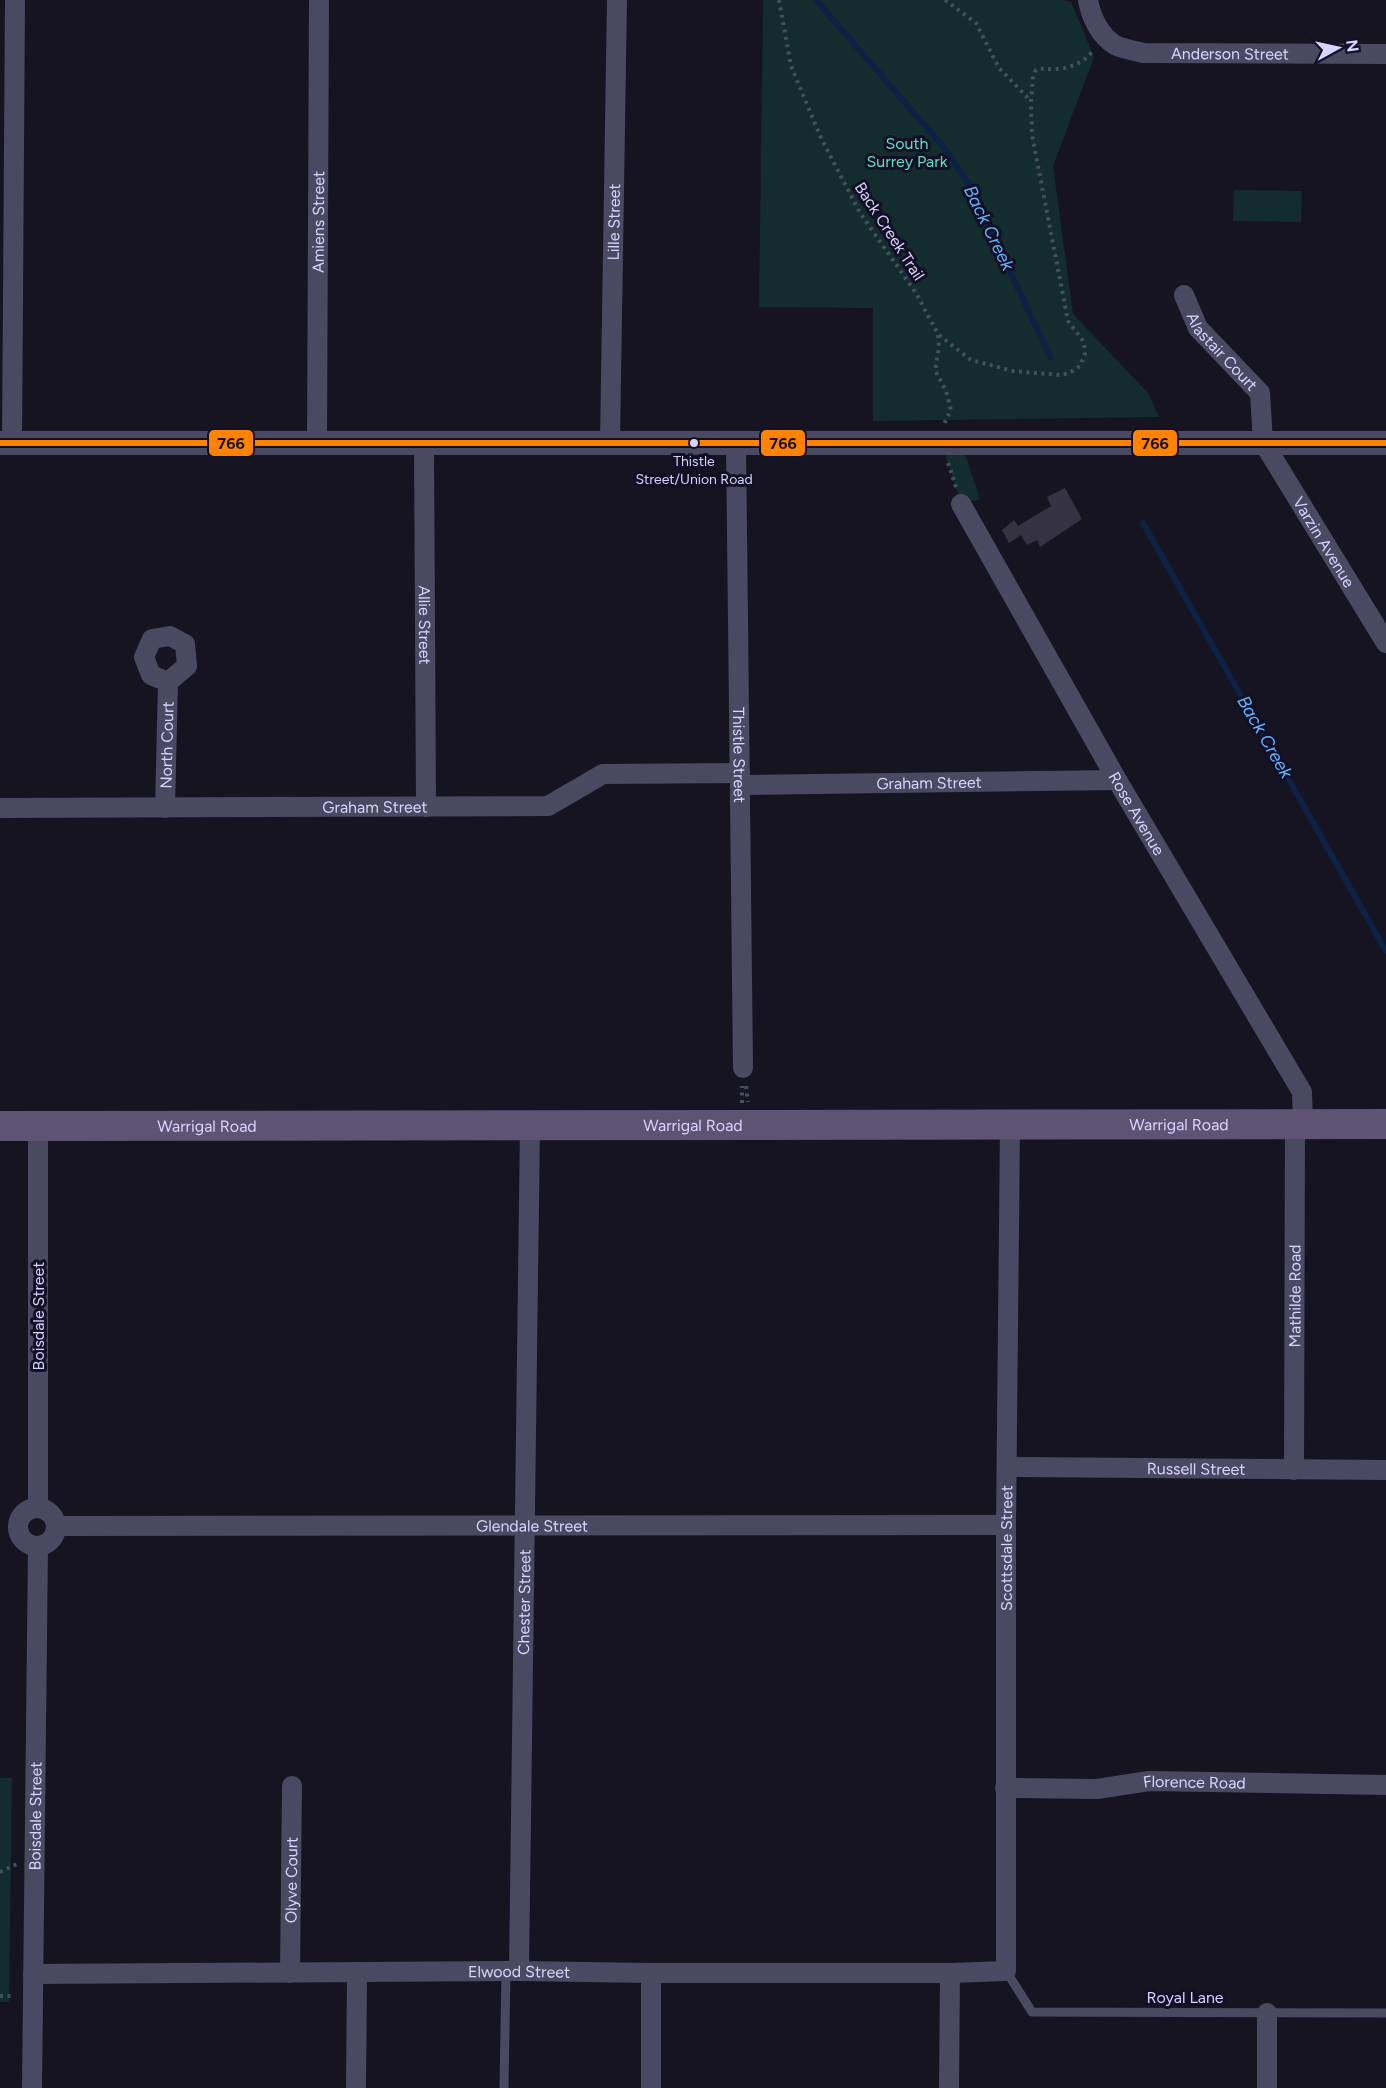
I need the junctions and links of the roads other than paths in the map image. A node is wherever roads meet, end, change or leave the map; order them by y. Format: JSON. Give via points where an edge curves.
{"nodes":[{"id":1,"x":15,"y":0,"type":"edge"},
{"id":2,"x":319,"y":0,"type":"edge"},
{"id":3,"x":617,"y":0,"type":"edge"},
{"id":4,"x":1088,"y":0,"type":"edge"},
{"id":5,"x":1386,"y":54,"type":"edge"},
{"id":6,"x":1184,"y":295,"type":"dead end"},
{"id":7,"x":317,"y":442,"type":"junction"},
{"id":8,"x":610,"y":442,"type":"junction"},
{"id":9,"x":1263,"y":442,"type":"junction"},
{"id":10,"x":1386,"y":442,"type":"edge"},
{"id":11,"x":6,"y":443,"type":"edge"},
{"id":12,"x":424,"y":443,"type":"junction"},
{"id":13,"x":736,"y":443,"type":"junction"},
{"id":14,"x":962,"y":504,"type":"road end"},
{"id":15,"x":1386,"y":643,"type":"edge"},
{"id":16,"x":168,"y":682,"type":"dead end"},
{"id":17,"x":740,"y":779,"type":"junction"},
{"id":18,"x":1117,"y":780,"type":"junction"},
{"id":19,"x":426,"y":807,"type":"junction"},
{"id":20,"x":0,"y":808,"type":"edge"},
{"id":21,"x":165,"y":808,"type":"junction"},
{"id":22,"x":743,"y":1068,"type":"road end"},
{"id":23,"x":1299,"y":1124,"type":"junction"},
{"id":24,"x":1386,"y":1124,"type":"edge"},
{"id":25,"x":38,"y":1125,"type":"junction"},
{"id":26,"x":530,"y":1125,"type":"junction"},
{"id":27,"x":1010,"y":1125,"type":"junction"},
{"id":28,"x":0,"y":1126,"type":"edge"},
{"id":29,"x":1007,"y":1467,"type":"junction"},
{"id":30,"x":1294,"y":1470,"type":"junction"},
{"id":31,"x":1386,"y":1470,"type":"edge"},
{"id":32,"x":38,"y":1507,"type":"junction"},
{"id":33,"x":9,"y":1525,"type":"edge"},
{"id":34,"x":525,"y":1525,"type":"junction"},
{"id":35,"x":1006,"y":1525,"type":"junction"},
{"id":36,"x":56,"y":1526,"type":"junction"},
{"id":37,"x":38,"y":1546,"type":"junction"},
{"id":38,"x":1386,"y":1785,"type":"edge"},
{"id":39,"x":292,"y":1786,"type":"dead end"},
{"id":40,"x":1005,"y":1788,"type":"junction"},
{"id":41,"x":512,"y":1971,"type":"junction"},
{"id":42,"x":1006,"y":1971,"type":"junction"},
{"id":43,"x":290,"y":1973,"type":"junction"},
{"id":44,"x":357,"y":1973,"type":"junction"},
{"id":45,"x":651,"y":1973,"type":"junction"},
{"id":46,"x":950,"y":1973,"type":"junction"},
{"id":47,"x":33,"y":1974,"type":"junction"},
{"id":48,"x":1267,"y":2013,"type":"junction"},
{"id":49,"x":1386,"y":2013,"type":"edge"},
{"id":50,"x":32,"y":2088,"type":"edge"},
{"id":51,"x":356,"y":2088,"type":"edge"},
{"id":52,"x":504,"y":2088,"type":"edge"},
{"id":53,"x":651,"y":2088,"type":"edge"},
{"id":54,"x":949,"y":2088,"type":"edge"},
{"id":55,"x":1267,"y":2088,"type":"edge"}],
"edges":[{"from":1,"to":11,"type":"street"},
{"from":2,"to":7,"type":"street","name":"Amiens Street"},
{"from":3,"to":8,"type":"street","name":"Lille Street"},
{"from":4,"to":5,"type":"street","name":"Anderson Street","via":[[1102,34],[1116,45],[1144,53]]},
{"from":6,"to":9,"type":"street","name":"Alastair Court","via":[[1198,328],[1260,393]]},
{"from":7,"to":11,"type":"street"},
{"from":7,"to":12,"type":"street"},
{"from":8,"to":12,"type":"street"},
{"from":8,"to":13,"type":"street"},
{"from":9,"to":10,"type":"street"},
{"from":9,"to":13,"type":"street"},
{"from":9,"to":15,"type":"street","name":"Varzin Avenue"},
{"from":12,"to":19,"type":"street","name":"Allie Street"},
{"from":13,"to":17,"type":"street","name":"Thistle Street"},
{"from":14,"to":18,"type":"street","name":"Rose Avenue"},
{"from":16,"to":21,"type":"street","name":"North Court"},
{"from":17,"to":18,"type":"street","name":"Graham Street"},
{"from":17,"to":19,"type":"street","name":"Graham Street","via":[[603,774],[548,806]]},
{"from":17,"to":22,"type":"street","name":"Thistle Street"},
{"from":18,"to":23,"type":"street","name":"Rose Avenue","via":[[1302,1092]]},
{"from":19,"to":21,"type":"street","name":"Graham Street"},
{"from":20,"to":21,"type":"street","name":"Graham Street"},
{"from":23,"to":24,"type":"main road","name":"Warrigal Road"},
{"from":23,"to":27,"type":"main road","name":"Warrigal Road"},
{"from":23,"to":30,"type":"street","name":"Mathilde Road"},
{"from":25,"to":26,"type":"main road","name":"Warrigal Road"},
{"from":25,"to":28,"type":"main road","name":"Warrigal Road"},
{"from":25,"to":32,"type":"street","name":"Boisdale Street"},
{"from":26,"to":27,"type":"main road","name":"Warrigal Road"},
{"from":26,"to":34,"type":"street","name":"Chester Street"},
{"from":27,"to":29,"type":"street","name":"Scottsdale Street"},
{"from":29,"to":30,"type":"street","name":"Russell Street"},
{"from":29,"to":35,"type":"street","name":"Scottsdale Street"},
{"from":30,"to":31,"type":"street","name":"Russell Street"},
{"from":32,"to":33,"type":"street","via":[[27,1510]]},
{"from":32,"to":36,"type":"street","via":[[51,1513]]},
{"from":33,"to":37,"type":"street","via":[[25,1543]]},
{"from":34,"to":35,"type":"street","name":"Glendale Street"},
{"from":34,"to":36,"type":"street","name":"Glendale Street"},
{"from":34,"to":41,"type":"street","name":"Chester Street"},
{"from":35,"to":40,"type":"street","name":"Scottsdale Street"},
{"from":36,"to":37,"type":"street","via":[[49,1542]]},
{"from":37,"to":47,"type":"street","name":"Boisdale Street"},
{"from":38,"to":40,"type":"street","name":"Florence Road","via":[[1149,1781],[1097,1788]]},
{"from":39,"to":43,"type":"street","name":"Olyve Court"},
{"from":40,"to":42,"type":"street","name":"Scottsdale Street"},
{"from":41,"to":44,"type":"street","name":"Elwood Street"},
{"from":41,"to":45,"type":"street","name":"Elwood Street"},
{"from":41,"to":52,"type":"lane"},
{"from":42,"to":46,"type":"street","name":"Elwood Street"},
{"from":42,"to":48,"type":"lane","name":"Royal Lane","via":[[1032,2012]]},
{"from":43,"to":44,"type":"street","name":"Elwood Street"},
{"from":43,"to":47,"type":"street","name":"Elwood Street"},
{"from":44,"to":51,"type":"street"},
{"from":45,"to":46,"type":"street","name":"Elwood Street"},
{"from":45,"to":53,"type":"street"},
{"from":46,"to":54,"type":"street"},
{"from":47,"to":50,"type":"street","name":"Boisdale Street"},
{"from":48,"to":49,"type":"lane","name":"Royal Lane"},
{"from":48,"to":55,"type":"street"}]}
